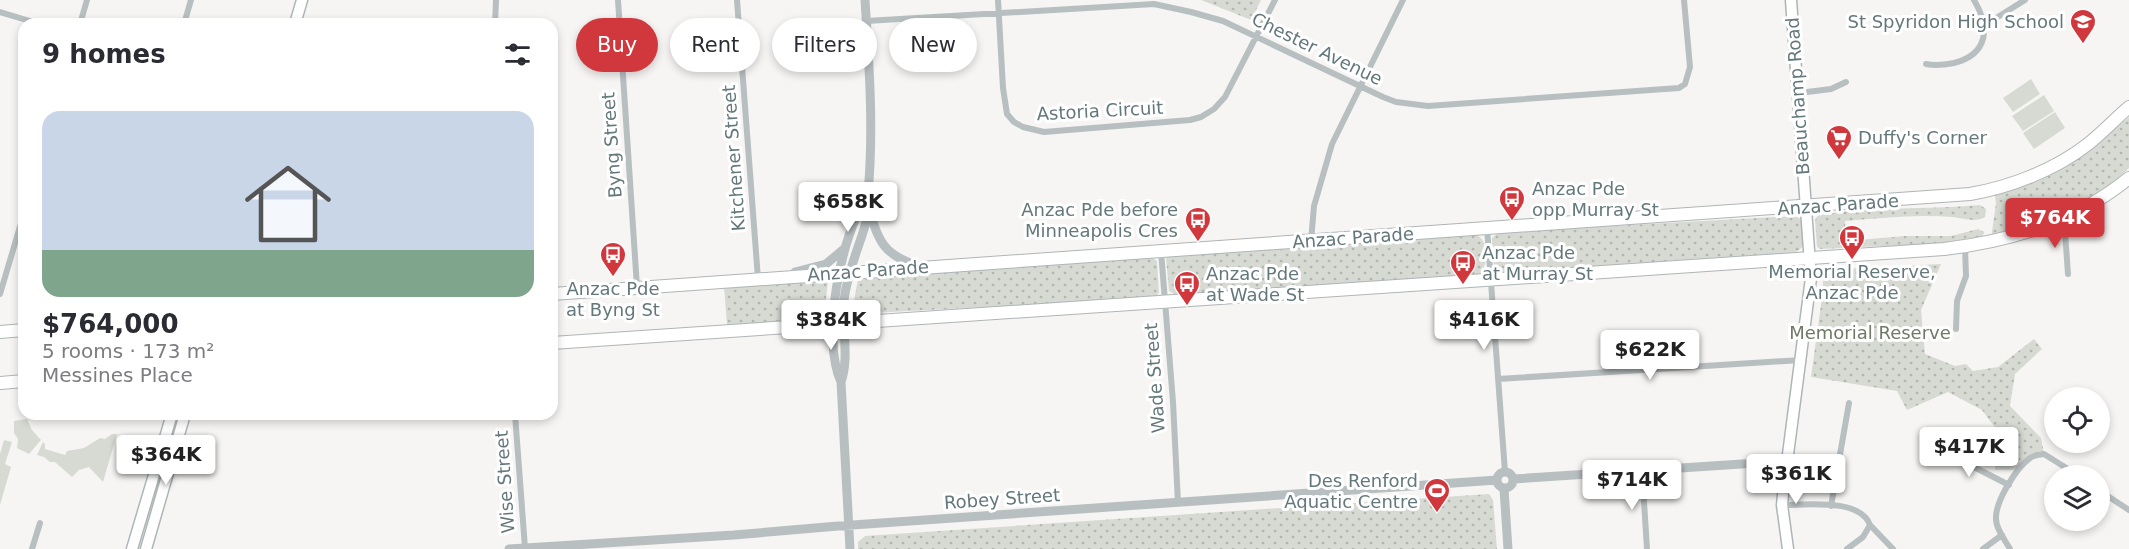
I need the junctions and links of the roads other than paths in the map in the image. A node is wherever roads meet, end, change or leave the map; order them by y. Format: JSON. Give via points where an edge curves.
{"nodes":[{"id":1,"x":87,"y":0,"type":"edge"},
{"id":2,"x":191,"y":0,"type":"edge"},
{"id":3,"x":302,"y":0,"type":"edge"},
{"id":4,"x":496,"y":0,"type":"edge"},
{"id":5,"x":618,"y":0,"type":"edge"},
{"id":6,"x":737,"y":0,"type":"edge"},
{"id":7,"x":865,"y":0,"type":"edge"},
{"id":8,"x":998,"y":0,"type":"edge"},
{"id":9,"x":1275,"y":0,"type":"edge"},
{"id":10,"x":1403,"y":0,"type":"edge"},
{"id":11,"x":1684,"y":0,"type":"edge"},
{"id":12,"x":1791,"y":0,"type":"edge"},
{"id":13,"x":1974,"y":0,"type":"edge"},
{"id":14,"x":2025,"y":0,"type":"edge"},
{"id":15,"x":0,"y":12,"type":"edge"},
{"id":16,"x":999,"y":12,"type":"junction"},
{"id":17,"x":20,"y":18,"type":"edge"},
{"id":18,"x":82,"y":18,"type":"edge"},
{"id":19,"x":186,"y":18,"type":"edge"},
{"id":20,"x":297,"y":18,"type":"edge"},
{"id":21,"x":495,"y":18,"type":"edge"},
{"id":22,"x":866,"y":18,"type":"edge"},
{"id":23,"x":877,"y":20,"type":"edge"},
{"id":24,"x":1985,"y":25,"type":"junction"},
{"id":25,"x":1257,"y":36,"type":"junction"},
{"id":26,"x":1926,"y":64,"type":"dead end"},
{"id":27,"x":868,"y":72,"type":"edge"},
{"id":28,"x":1846,"y":82,"type":"dead end"},
{"id":29,"x":1361,"y":87,"type":"junction"},
{"id":30,"x":1798,"y":93,"type":"junction"},
{"id":31,"x":2129,"y":107,"type":"edge"},
{"id":32,"x":2129,"y":178,"type":"edge"},
{"id":33,"x":868,"y":196,"type":"junction"},
{"id":34,"x":1806,"y":207,"type":"junction"},
{"id":35,"x":869,"y":209,"type":"junction"},
{"id":36,"x":2061,"y":220,"type":"junction"},
{"id":37,"x":1487,"y":228,"type":"junction"},
{"id":38,"x":18,"y":233,"type":"edge"},
{"id":39,"x":1311,"y":242,"type":"junction"},
{"id":40,"x":847,"y":244,"type":"junction"},
{"id":41,"x":1965,"y":247,"type":"junction"},
{"id":42,"x":1161,"y":251,"type":"junction"},
{"id":43,"x":1810,"y":258,"type":"junction"},
{"id":44,"x":926,"y":268,"type":"junction"},
{"id":45,"x":844,"y":272,"type":"junction"},
{"id":46,"x":2068,"y":274,"type":"dead end"},
{"id":47,"x":764,"y":278,"type":"junction"},
{"id":48,"x":1490,"y":279,"type":"junction"},
{"id":49,"x":637,"y":287,"type":"junction"},
{"id":50,"x":0,"y":294,"type":"edge"},
{"id":51,"x":558,"y":294,"type":"edge"},
{"id":52,"x":1165,"y":302,"type":"junction"},
{"id":53,"x":838,"y":323,"type":"junction"},
{"id":54,"x":1956,"y":329,"type":"dead end"},
{"id":55,"x":18,"y":330,"type":"edge"},
{"id":56,"x":0,"y":332,"type":"edge"},
{"id":57,"x":558,"y":343,"type":"edge"},
{"id":58,"x":1801,"y":360,"type":"junction"},
{"id":59,"x":1498,"y":379,"type":"junction"},
{"id":60,"x":18,"y":382,"type":"edge"},
{"id":61,"x":0,"y":383,"type":"edge"},
{"id":62,"x":1849,"y":403,"type":"dead end"},
{"id":63,"x":170,"y":420,"type":"edge"},
{"id":64,"x":183,"y":420,"type":"edge"},
{"id":65,"x":515,"y":420,"type":"edge"},
{"id":66,"x":1946,"y":445,"type":"dead end"},
{"id":67,"x":1787,"y":461,"type":"junction"},
{"id":68,"x":2062,"y":465,"type":"edge"},
{"id":69,"x":1642,"y":470,"type":"junction"},
{"id":70,"x":1504,"y":472,"type":"junction"},
{"id":71,"x":1514,"y":479,"type":"junction"},
{"id":72,"x":1497,"y":480,"type":"junction"},
{"id":73,"x":2009,"y":485,"type":"junction"},
{"id":74,"x":1504,"y":489,"type":"junction"},
{"id":75,"x":2110,"y":498,"type":"edge"},
{"id":76,"x":1178,"y":503,"type":"junction"},
{"id":77,"x":1782,"y":505,"type":"junction"},
{"id":78,"x":1831,"y":506,"type":"junction"},
{"id":79,"x":2129,"y":510,"type":"edge"},
{"id":80,"x":40,"y":523,"type":"dead end"},
{"id":81,"x":1870,"y":525,"type":"junction"},
{"id":82,"x":849,"y":526,"type":"junction"},
{"id":83,"x":2002,"y":535,"type":"junction"},
{"id":84,"x":615,"y":545,"type":"edge"},
{"id":85,"x":525,"y":548,"type":"edge"},
{"id":86,"x":32,"y":549,"type":"edge"},
{"id":87,"x":132,"y":549,"type":"edge"},
{"id":88,"x":146,"y":549,"type":"edge"},
{"id":89,"x":509,"y":549,"type":"edge"},
{"id":90,"x":850,"y":549,"type":"edge"},
{"id":91,"x":1508,"y":549,"type":"edge"},
{"id":92,"x":1647,"y":549,"type":"edge"},
{"id":93,"x":1788,"y":549,"type":"edge"},
{"id":94,"x":1847,"y":549,"type":"edge"},
{"id":95,"x":1893,"y":549,"type":"edge"},
{"id":96,"x":1983,"y":549,"type":"edge"},
{"id":97,"x":2010,"y":549,"type":"edge"}],
"edges":[{"from":1,"to":18,"type":"street"},
{"from":2,"to":19,"type":"street"},
{"from":3,"to":20,"type":"main road"},
{"from":4,"to":21,"type":"street"},
{"from":5,"to":49,"type":"street","name":"Byng Street"},
{"from":6,"to":47,"type":"street","name":"Kitchener Street"},
{"from":7,"to":22,"type":"street"},
{"from":8,"to":16,"type":"street","name":"Astoria Circuit"},
{"from":9,"to":25,"type":"street","name":"Astoria Circuit"},
{"from":10,"to":29,"type":"street"},
{"from":11,"to":29,"type":"street","name":"Chester Avenue","via":[[1690,67],[1685,84],[1674,89],[1428,106],[1396,102]]},
{"from":12,"to":30,"type":"main road","name":"Beauchamp Road"},
{"from":13,"to":24,"type":"street"},
{"from":14,"to":24,"type":"street"},
{"from":15,"to":17,"type":"street"},
{"from":16,"to":23,"type":"street","name":"Chester Avenue"},
{"from":16,"to":25,"type":"street","name":"Chester Avenue","via":[[1154,4],[1223,21]]},
{"from":16,"to":25,"type":"street","name":"Astoria Circuit","via":[[1007,114],[1023,127],[1044,132],[1201,117],[1225,97]]},
{"from":24,"to":26,"type":"street","via":[[1977,52],[1946,65]]},
{"from":25,"to":29,"type":"street","name":"Chester Avenue"},
{"from":27,"to":33,"type":"street","via":[[872,151]]},
{"from":28,"to":30,"type":"street","via":[[1830,89]]},
{"from":29,"to":39,"type":"street","via":[[1332,144],[1321,177]]},
{"from":30,"to":34,"type":"main road","name":"Beauchamp Road"},
{"from":31,"to":34,"type":"main road","name":"Anzac Parade","via":[[2074,153],[2003,186],[1970,195]]},
{"from":32,"to":36,"type":"main road"},
{"from":33,"to":35,"type":"street"},
{"from":33,"to":40,"type":"street"},
{"from":34,"to":37,"type":"main road","name":"Anzac Parade"},
{"from":34,"to":43,"type":"main road","name":"Beauchamp Road"},
{"from":35,"to":44,"type":"street","via":[[884,247],[902,261]]},
{"from":35,"to":45,"type":"street"},
{"from":36,"to":41,"type":"main road","via":[[2024,235]]},
{"from":36,"to":46,"type":"street"},
{"from":37,"to":39,"type":"main road","name":"Anzac Parade"},
{"from":37,"to":48,"type":"street"},
{"from":38,"to":50,"type":"street"},
{"from":39,"to":42,"type":"main road","name":"Anzac Parade"},
{"from":40,"to":45,"type":"street"},
{"from":40,"to":47,"type":"street","via":[[834,259],[821,266]]},
{"from":41,"to":43,"type":"main road"},
{"from":41,"to":54,"type":"street","via":[[1966,276],[1958,301]]},
{"from":42,"to":44,"type":"main road","name":"Anzac Parade"},
{"from":42,"to":52,"type":"street","name":"Wade Street"},
{"from":43,"to":48,"type":"main road"},
{"from":43,"to":58,"type":"main road","name":"Beauchamp Road","via":[[1810,295]]},
{"from":44,"to":45,"type":"main road","name":"Anzac Parade"},
{"from":45,"to":47,"type":"main road","name":"Anzac Parade"},
{"from":45,"to":53,"type":"street","via":[[843,310]]},
{"from":47,"to":49,"type":"main road","name":"Anzac Parade"},
{"from":48,"to":52,"type":"main road"},
{"from":48,"to":59,"type":"street"},
{"from":49,"to":51,"type":"main road","name":"Anzac Parade"},
{"from":52,"to":53,"type":"main road"},
{"from":52,"to":76,"type":"street","name":"Wade Street"},
{"from":53,"to":57,"type":"main road"},
{"from":53,"to":82,"type":"street","via":[[845,370],[841,382]]},
{"from":55,"to":56,"type":"main road"},
{"from":58,"to":59,"type":"street"},
{"from":58,"to":67,"type":"main road","name":"Beauchamp Road"},
{"from":59,"to":70,"type":"street"},
{"from":60,"to":61,"type":"main road"},
{"from":62,"to":78,"type":"street"},
{"from":63,"to":87,"type":"main road"},
{"from":64,"to":88,"type":"main road"},
{"from":65,"to":85,"type":"street","name":"Wise Street"},
{"from":66,"to":73,"type":"street","via":[[1972,466]]},
{"from":67,"to":69,"type":"street"},
{"from":67,"to":77,"type":"main road","name":"Beauchamp Road"},
{"from":68,"to":73,"type":"street","via":[[2044,454],[2032,456]]},
{"from":69,"to":71,"type":"street"},
{"from":69,"to":92,"type":"street"},
{"from":70,"to":71,"type":"street"},
{"from":70,"to":72,"type":"street"},
{"from":71,"to":74,"type":"street"},
{"from":72,"to":74,"type":"street"},
{"from":72,"to":76,"type":"street","name":"Robey Street"},
{"from":73,"to":83,"type":"street","via":[[1995,517]]},
{"from":74,"to":91,"type":"street"},
{"from":75,"to":79,"type":"street"},
{"from":76,"to":82,"type":"street","name":"Robey Street"},
{"from":77,"to":78,"type":"street"},
{"from":77,"to":93,"type":"main road","name":"Beauchamp Road"},
{"from":78,"to":81,"type":"street","via":[[1857,510]]},
{"from":80,"to":86,"type":"street"},
{"from":81,"to":94,"type":"street","via":[[1863,537]]},
{"from":81,"to":95,"type":"street"},
{"from":82,"to":84,"type":"street","name":"Robey Street"},
{"from":82,"to":90,"type":"street"},
{"from":83,"to":96,"type":"street"},
{"from":83,"to":97,"type":"street"},
{"from":84,"to":85,"type":"street","name":"Robey Street"},
{"from":85,"to":89,"type":"street","name":"Robey Street"}]}
